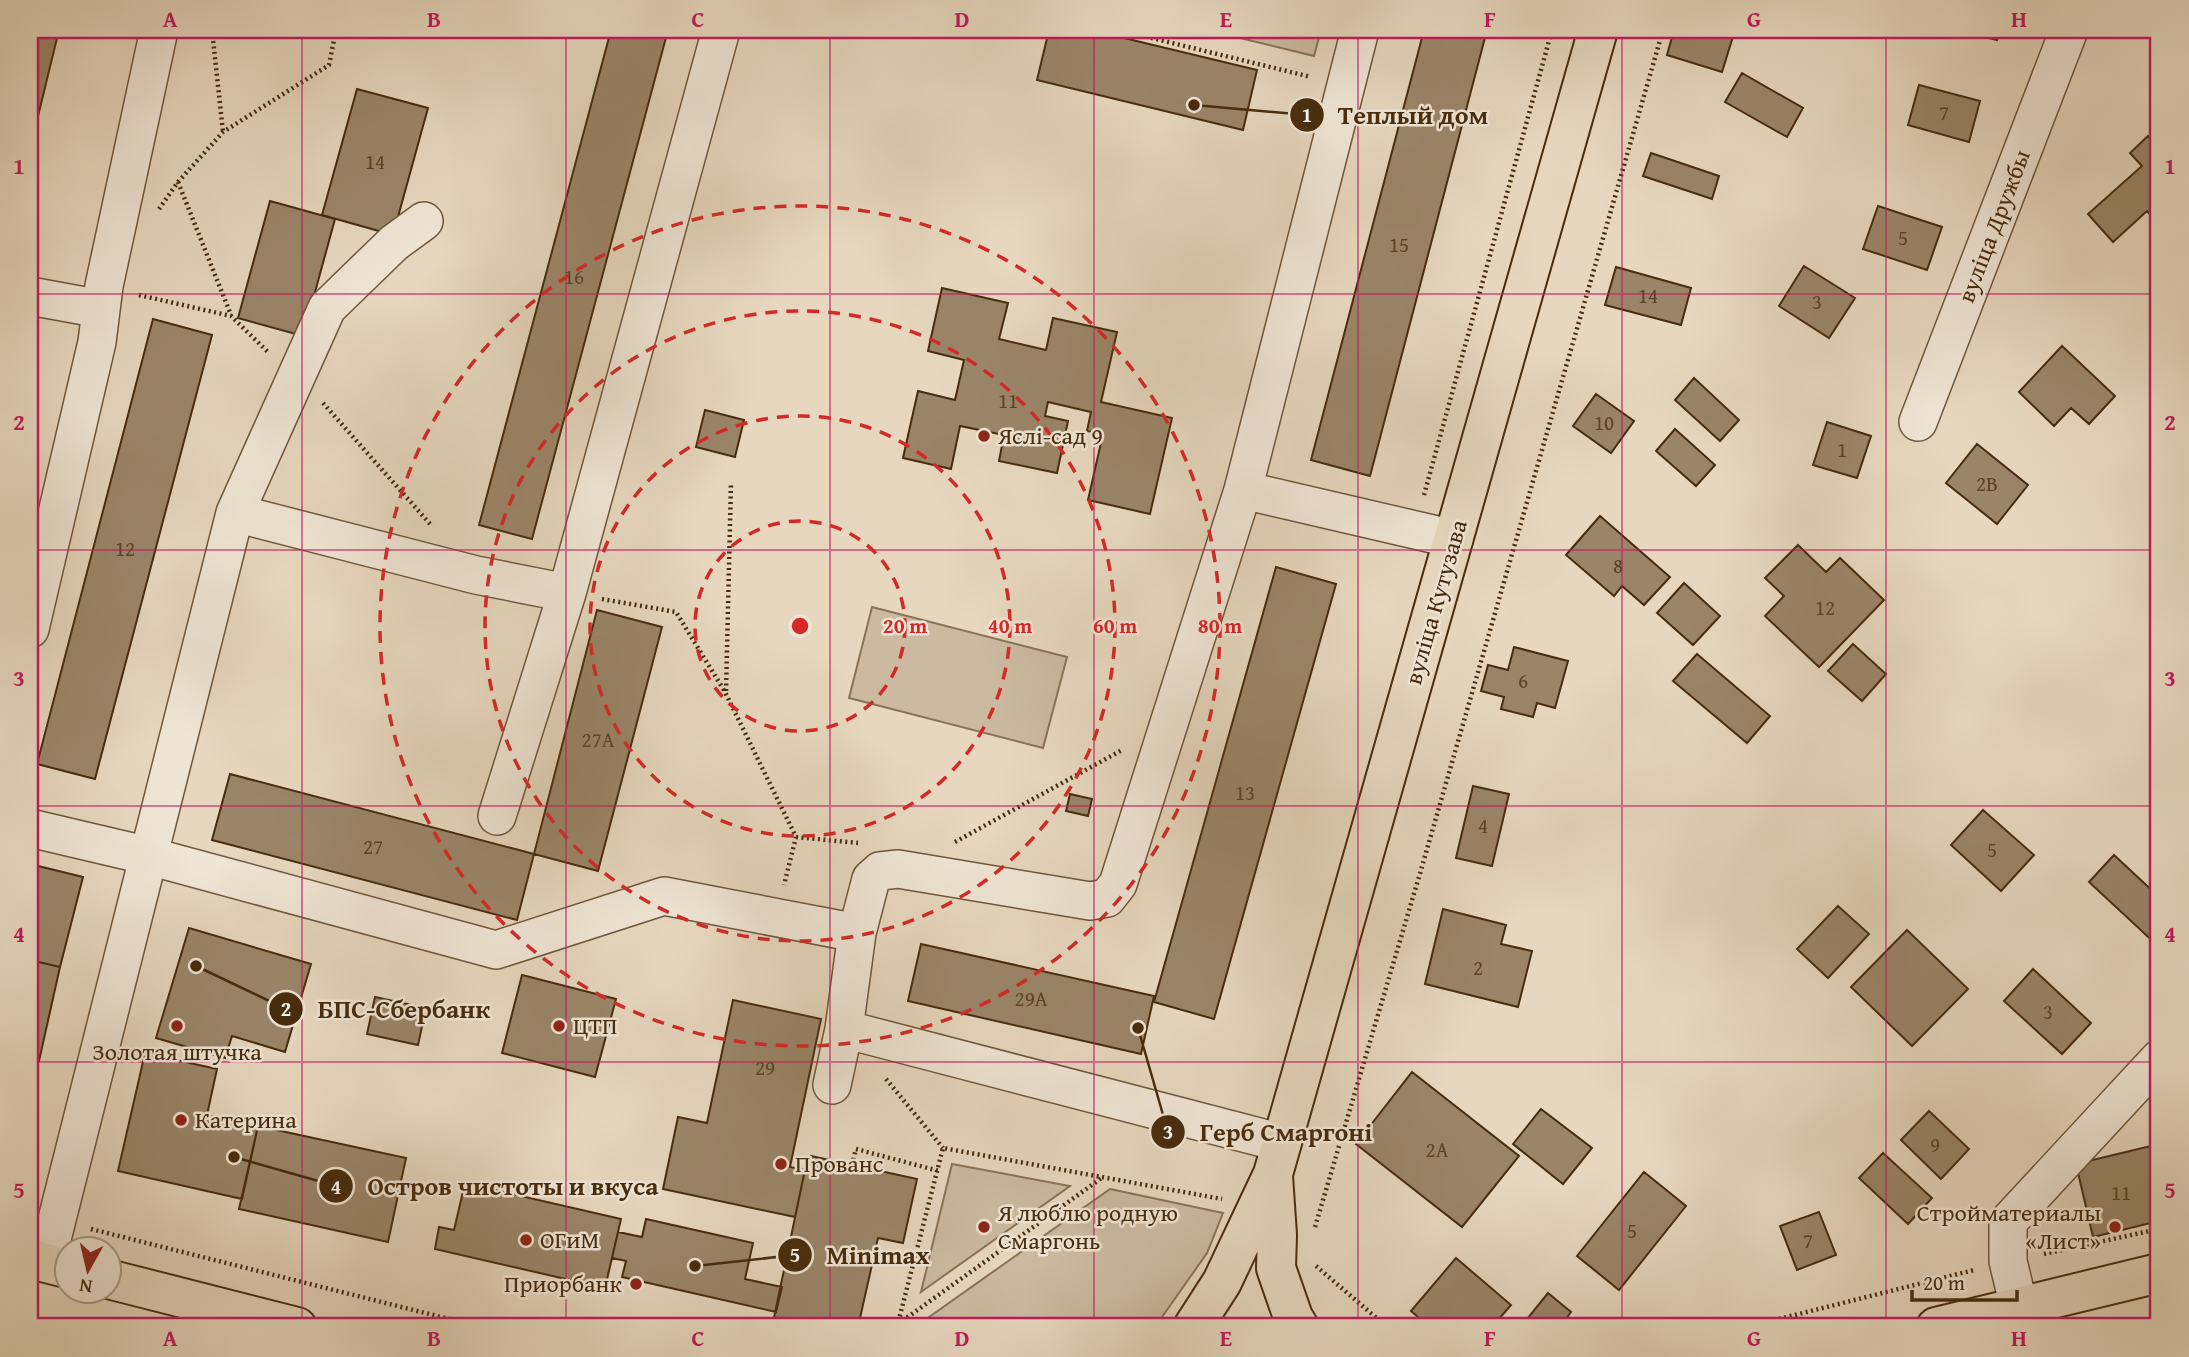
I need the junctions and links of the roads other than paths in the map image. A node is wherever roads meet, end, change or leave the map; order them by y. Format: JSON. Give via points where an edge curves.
{"nodes":[{"id":1,"x":159,"y":30,"type":"edge"},
{"id":2,"x":721,"y":30,"type":"edge"},
{"id":3,"x":1360,"y":30,"type":"edge"},
{"id":4,"x":1598,"y":30,"type":"edge"},
{"id":5,"x":2069,"y":30,"type":"edge"},
{"id":6,"x":424,"y":221,"type":"dead end"},
{"id":7,"x":30,"y":296,"type":"edge"},
{"id":8,"x":101,"y":309,"type":"junction"},
{"id":9,"x":1918,"y":422,"type":"dead end"},
{"id":10,"x":1242,"y":490,"type":"junction"},
{"id":11,"x":235,"y":513,"type":"junction"},
{"id":12,"x":1454,"y":539,"type":"junction"},
{"id":13,"x":567,"y":593,"type":"junction"},
{"id":14,"x":30,"y":629,"type":"edge"},
{"id":15,"x":497,"y":816,"type":"dead end"},
{"id":16,"x":30,"y":828,"type":"edge"},
{"id":17,"x":149,"y":856,"type":"junction"},
{"id":18,"x":857,"y":933,"type":"junction"},
{"id":19,"x":844,"y":1029,"type":"junction"},
{"id":20,"x":2159,"y":1059,"type":"edge"},
{"id":21,"x":832,"y":1085,"type":"dead end"},
{"id":22,"x":1277,"y":1159,"type":"junction"},
{"id":23,"x":47,"y":1264,"type":"edge"},
{"id":24,"x":2159,"y":1273,"type":"edge"},
{"id":25,"x":122,"y":1283,"type":"edge"},
{"id":26,"x":2019,"y":1307,"type":"junction"},
{"id":27,"x":297,"y":1327,"type":"edge"},
{"id":28,"x":1193,"y":1327,"type":"edge"},
{"id":29,"x":1299,"y":1327,"type":"edge"},
{"id":30,"x":1937,"y":1327,"type":"edge"}],
"edges":[{"from":1,"to":8,"type":"street"},
{"from":2,"to":13,"type":"street"},
{"from":3,"to":10,"type":"street"},
{"from":4,"to":12,"type":"main road","name":"вуліца Кутузава"},
{"from":5,"to":9,"type":"street","name":"вуліца Дружбы"},
{"from":6,"to":11,"type":"street","via":[[394,243],[327,308]]},
{"from":7,"to":8,"type":"street"},
{"from":8,"to":14,"type":"street"},
{"from":10,"to":12,"type":"street"},
{"from":10,"to":18,"type":"street","via":[[1118,884],[1107,898],[1090,901],[898,869],[880,871],[871,879]]},
{"from":11,"to":13,"type":"street","via":[[476,575]]},
{"from":11,"to":17,"type":"street"},
{"from":12,"to":22,"type":"main road","name":"вуліца Кутузава"},
{"from":13,"to":15,"type":"street"},
{"from":16,"to":17,"type":"street"},
{"from":17,"to":18,"type":"street","via":[[496,950],[664,896]]},
{"from":17,"to":23,"type":"street"},
{"from":18,"to":19,"type":"street"},
{"from":19,"to":21,"type":"street"},
{"from":19,"to":22,"type":"street"},
{"from":20,"to":26,"type":"street","via":[[2008,1222],[2008,1261]]},
{"from":22,"to":28,"type":"main road","name":"вуліца Кутузава","via":[[1222,1282]]},
{"from":22,"to":29,"type":"main road","name":"вуліца Кутузава","via":[[1276,1268]]},
{"from":24,"to":26,"type":"main road"},
{"from":25,"to":27,"type":"main road"},
{"from":26,"to":30,"type":"main road"}]}
